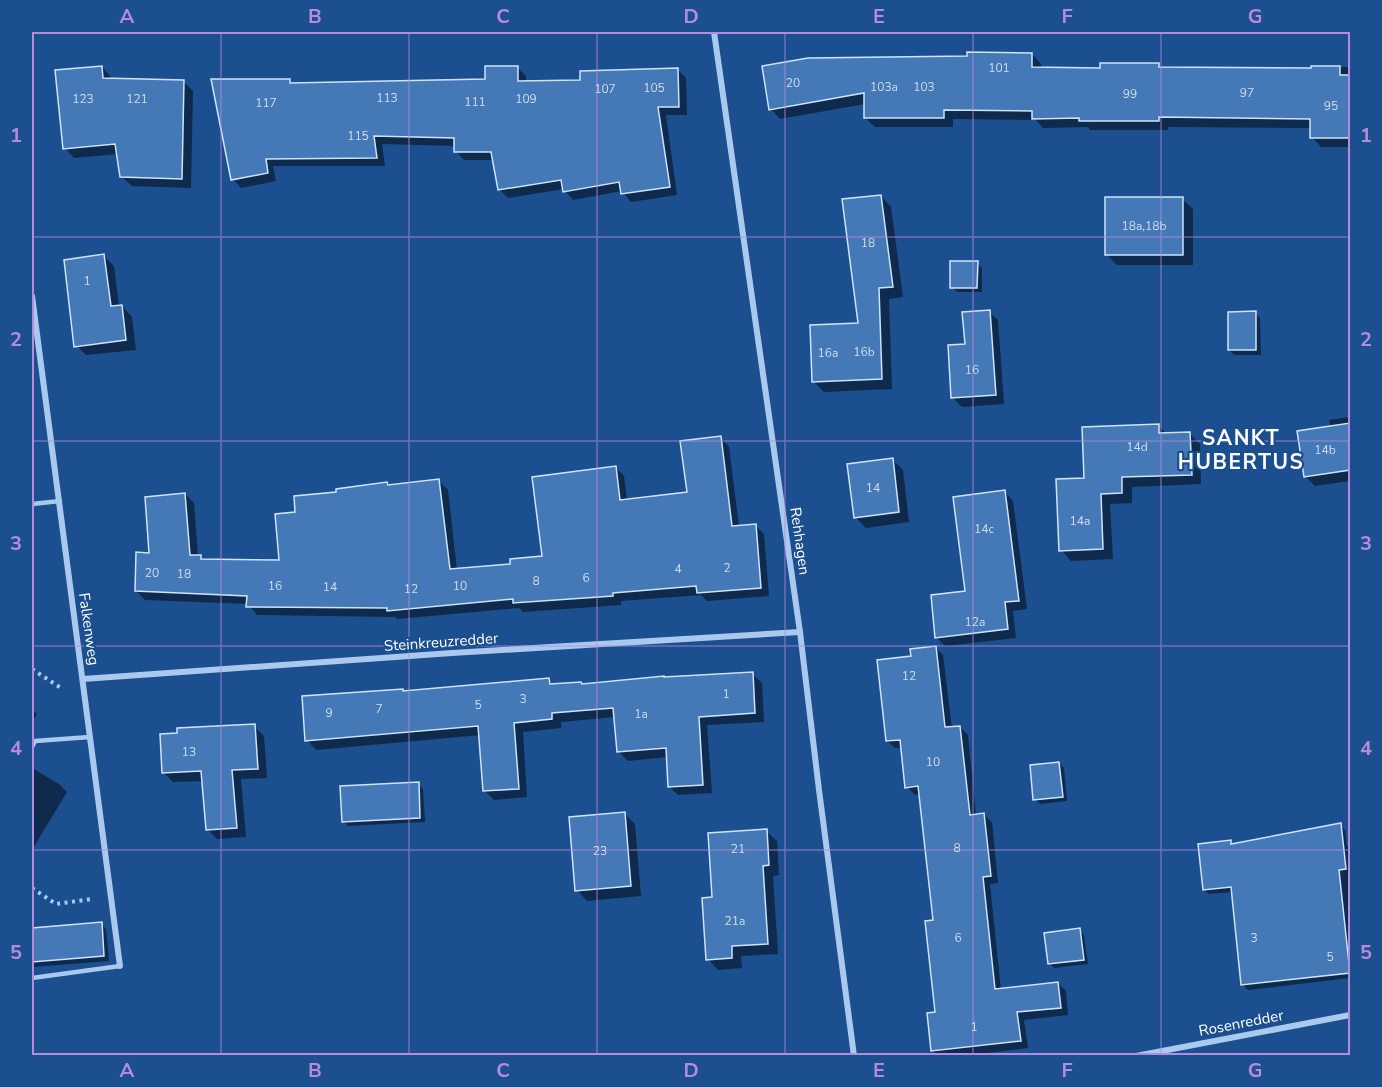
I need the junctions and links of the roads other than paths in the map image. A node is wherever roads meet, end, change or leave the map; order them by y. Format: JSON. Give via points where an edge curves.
{"nodes":[{"id":1,"x":714,"y":32,"type":"edge"},
{"id":2,"x":32,"y":296,"type":"edge"},
{"id":3,"x":60,"y":501,"type":"junction"},
{"id":4,"x":32,"y":504,"type":"edge"},
{"id":5,"x":800,"y":632,"type":"junction"},
{"id":6,"x":83,"y":679,"type":"junction"},
{"id":7,"x":90,"y":737,"type":"junction"},
{"id":8,"x":32,"y":747,"type":"edge"},
{"id":9,"x":120,"y":966,"type":"joint"},
{"id":10,"x":32,"y":978,"type":"edge"},
{"id":11,"x":1350,"y":1015,"type":"edge"},
{"id":12,"x":854,"y":1056,"type":"edge"},
{"id":13,"x":1136,"y":1056,"type":"edge"}],
"edges":[{"from":1,"to":5,"type":"street","name":"Rehhagen"},
{"from":2,"to":3,"type":"street","name":"Falkenweg"},
{"from":3,"to":4,"type":"lane"},
{"from":3,"to":6,"type":"street","name":"Falkenweg"},
{"from":5,"to":6,"type":"street","name":"Steinkreuzredder"},
{"from":5,"to":12,"type":"street","name":"Rehhagen"},
{"from":6,"to":7,"type":"street","name":"Falkenweg"},
{"from":7,"to":8,"type":"lane","via":[[35,741]]},
{"from":7,"to":9,"type":"street","name":"Falkenweg"},
{"from":9,"to":10,"type":"lane"},
{"from":11,"to":13,"type":"street","name":"Rosenredder"}]}
